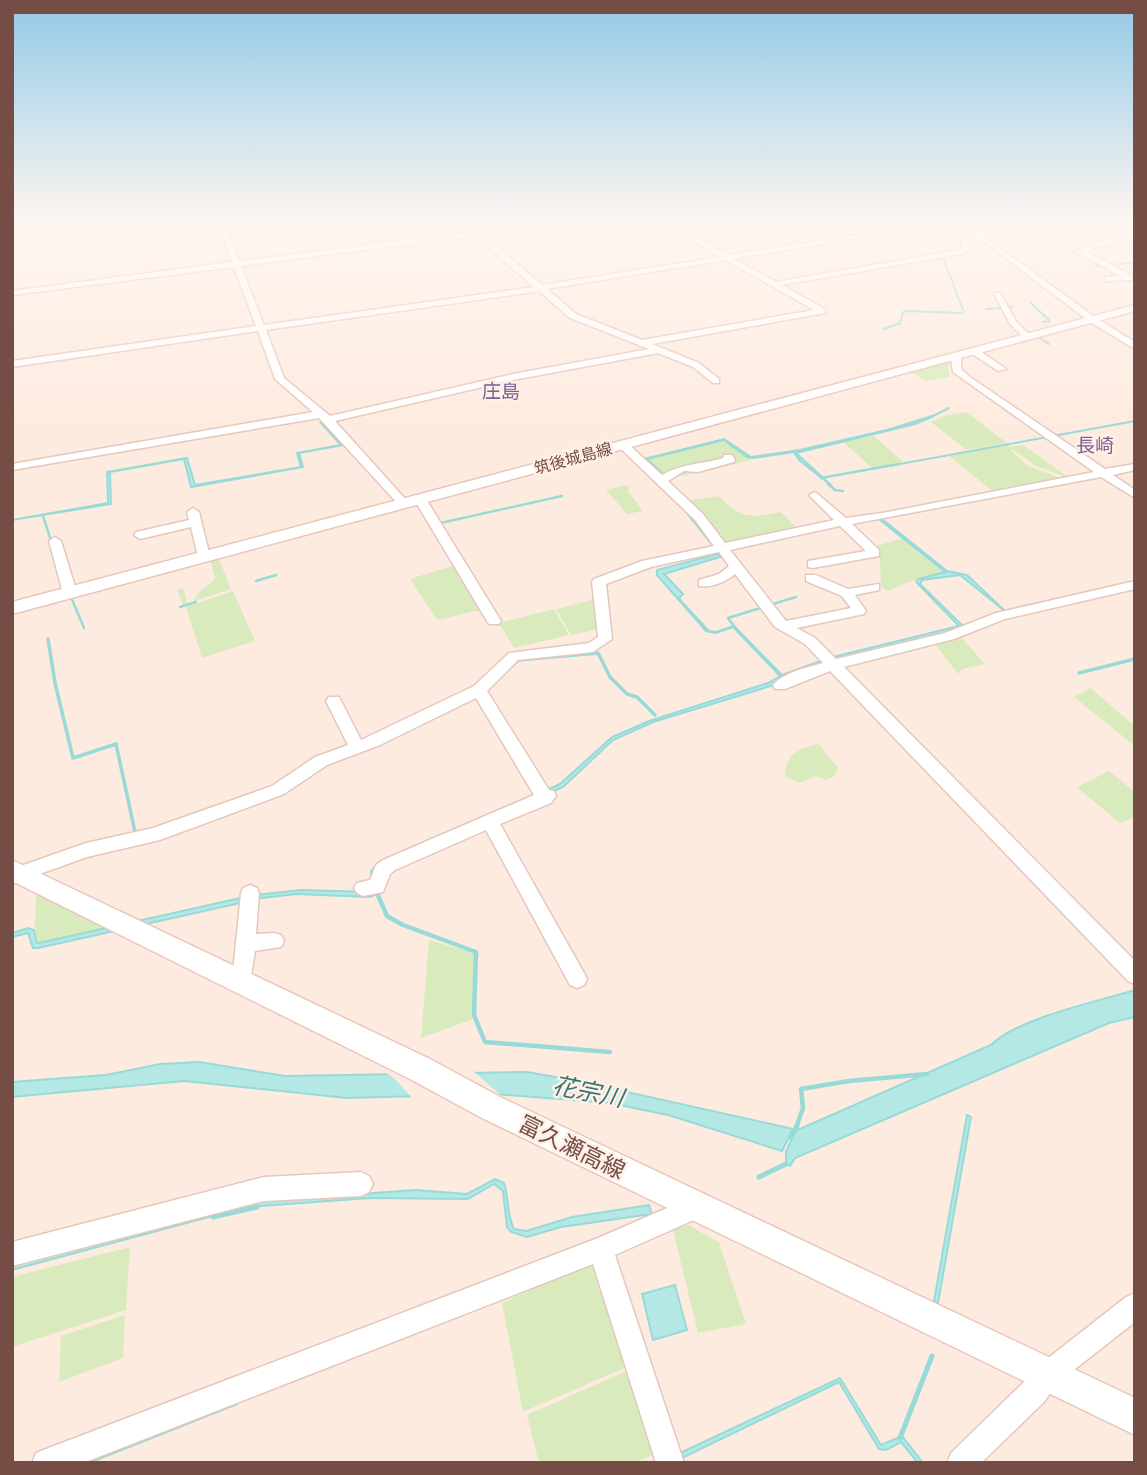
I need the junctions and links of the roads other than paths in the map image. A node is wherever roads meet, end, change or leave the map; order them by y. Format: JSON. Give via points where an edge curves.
{"nodes":[{"id":1,"x":246,"y":292,"type":"edge"},
{"id":2,"x":514,"y":292,"type":"edge"},
{"id":3,"x":545,"y":292,"type":"edge"},
{"id":4,"x":790,"y":292,"type":"edge"},
{"id":5,"x":1055,"y":292,"type":"edge"},
{"id":6,"x":998,"y":295,"type":"dead end"},
{"id":7,"x":1135,"y":309,"type":"edge"},
{"id":8,"x":1093,"y":320,"type":"junction"},
{"id":9,"x":260,"y":328,"type":"junction"},
{"id":10,"x":1028,"y":337,"type":"junction"},
{"id":11,"x":643,"y":343,"type":"junction"},
{"id":12,"x":1135,"y":346,"type":"edge"},
{"id":13,"x":660,"y":350,"type":"junction"},
{"id":14,"x":974,"y":351,"type":"junction"},
{"id":15,"x":956,"y":356,"type":"junction"},
{"id":16,"x":12,"y":364,"type":"edge"},
{"id":17,"x":1001,"y":369,"type":"dead end"},
{"id":18,"x":716,"y":381,"type":"dead end"},
{"id":19,"x":325,"y":417,"type":"junction"},
{"id":20,"x":623,"y":445,"type":"junction"},
{"id":21,"x":728,"y":457,"type":"dead end"},
{"id":22,"x":12,"y":467,"type":"edge"},
{"id":23,"x":1135,"y":467,"type":"edge"},
{"id":24,"x":1104,"y":473,"type":"junction"},
{"id":25,"x":662,"y":480,"type":"junction"},
{"id":26,"x":815,"y":495,"type":"dead end"},
{"id":27,"x":1135,"y":495,"type":"edge"},
{"id":28,"x":420,"y":499,"type":"junction"},
{"id":29,"x":404,"y":504,"type":"junction"},
{"id":30,"x":842,"y":522,"type":"junction"},
{"id":31,"x":140,"y":535,"type":"dead end"},
{"id":32,"x":55,"y":541,"type":"dead end"},
{"id":33,"x":723,"y":550,"type":"junction"},
{"id":34,"x":204,"y":557,"type":"junction"},
{"id":35,"x":736,"y":567,"type":"junction"},
{"id":36,"x":704,"y":583,"type":"dead end"},
{"id":37,"x":1135,"y":585,"type":"edge"},
{"id":38,"x":874,"y":587,"type":"dead end"},
{"id":39,"x":70,"y":593,"type":"junction"},
{"id":40,"x":847,"y":593,"type":"junction"},
{"id":41,"x":12,"y":608,"type":"edge"},
{"id":42,"x":494,"y":621,"type":"dead end"},
{"id":43,"x":784,"y":626,"type":"junction"},
{"id":44,"x":832,"y":665,"type":"junction"},
{"id":45,"x":780,"y":685,"type":"dead end"},
{"id":46,"x":479,"y":690,"type":"junction"},
{"id":47,"x":334,"y":701,"type":"dead end"},
{"id":48,"x":357,"y":747,"type":"junction"},
{"id":49,"x":490,"y":821,"type":"junction"},
{"id":50,"x":15,"y":873,"type":"edge"},
{"id":51,"x":363,"y":888,"type":"dead end"},
{"id":52,"x":250,"y":893,"type":"dead end"},
{"id":53,"x":274,"y":941,"type":"dead end"},
{"id":54,"x":247,"y":943,"type":"junction"},
{"id":55,"x":1135,"y":975,"type":"edge"},
{"id":56,"x":577,"y":979,"type":"dead end"},
{"id":57,"x":242,"y":982,"type":"junction"},
{"id":58,"x":361,"y":1184,"type":"dead end"},
{"id":59,"x":697,"y":1207,"type":"junction"},
{"id":60,"x":601,"y":1249,"type":"junction"},
{"id":61,"x":12,"y":1254,"type":"edge"},
{"id":62,"x":1135,"y":1306,"type":"edge"},
{"id":63,"x":1047,"y":1375,"type":"junction"},
{"id":64,"x":1135,"y":1417,"type":"edge"},
{"id":65,"x":50,"y":1462,"type":"edge"},
{"id":66,"x":670,"y":1463,"type":"edge"},
{"id":67,"x":961,"y":1463,"type":"edge"}],
"edges":[{"from":1,"to":9,"type":"street"},
{"from":2,"to":9,"type":"street"},
{"from":3,"to":11,"type":"street","via":[[573,316]]},
{"from":4,"to":11,"type":"street","via":[[822,310]]},
{"from":5,"to":8,"type":"street"},
{"from":6,"to":10,"type":"street","via":[[1014,324]]},
{"from":7,"to":8,"type":"main road","name":"筑後城島線"},
{"from":8,"to":10,"type":"main road","name":"筑後城島線"},
{"from":8,"to":12,"type":"street"},
{"from":9,"to":16,"type":"street"},
{"from":9,"to":19,"type":"street","via":[[281,379]]},
{"from":10,"to":14,"type":"main road","name":"筑後城島線"},
{"from":11,"to":13,"type":"street"},
{"from":13,"to":18,"type":"street","via":[[696,365]]},
{"from":13,"to":19,"type":"street"},
{"from":14,"to":15,"type":"main road","name":"筑後城島線"},
{"from":14,"to":17,"type":"street"},
{"from":15,"to":20,"type":"main road","name":"筑後城島線"},
{"from":15,"to":24,"type":"street","via":[[956,370]]},
{"from":19,"to":22,"type":"street"},
{"from":19,"to":29,"type":"street"},
{"from":20,"to":25,"type":"street"},
{"from":20,"to":28,"type":"main road","name":"筑後城島線"},
{"from":21,"to":25,"type":"street","via":[[730,460],[698,469],[676,470]]},
{"from":23,"to":24,"type":"street"},
{"from":24,"to":27,"type":"street"},
{"from":24,"to":30,"type":"street"},
{"from":25,"to":33,"type":"street","via":[[699,517]]},
{"from":26,"to":30,"type":"street"},
{"from":28,"to":29,"type":"main road","name":"筑後城島線"},
{"from":28,"to":42,"type":"street"},
{"from":29,"to":34,"type":"main road","name":"筑後城島線"},
{"from":30,"to":33,"type":"street"},
{"from":30,"to":40,"type":"street","via":[[875,553],[812,571]]},
{"from":31,"to":34,"type":"street","via":[[195,516]]},
{"from":32,"to":39,"type":"street"},
{"from":33,"to":35,"type":"street"},
{"from":33,"to":46,"type":"street","via":[[647,564],[599,582],[605,639],[593,647],[514,656]]},
{"from":34,"to":39,"type":"main road","name":"筑後城島線"},
{"from":35,"to":36,"type":"street","via":[[724,577]]},
{"from":35,"to":43,"type":"street"},
{"from":37,"to":44,"type":"street","via":[[1001,616]]},
{"from":38,"to":40,"type":"street"},
{"from":39,"to":41,"type":"main road","name":"筑後城島線"},
{"from":40,"to":43,"type":"street","via":[[859,611]]},
{"from":43,"to":44,"type":"street","via":[[810,642]]},
{"from":44,"to":45,"type":"street"},
{"from":44,"to":55,"type":"street"},
{"from":46,"to":48,"type":"street"},
{"from":46,"to":49,"type":"street","via":[[547,797]]},
{"from":47,"to":48,"type":"street"},
{"from":48,"to":50,"type":"street","via":[[321,761],[278,790],[154,835]]},
{"from":49,"to":51,"type":"street","via":[[389,865],[382,870],[377,887]]},
{"from":49,"to":56,"type":"street"},
{"from":50,"to":57,"type":"main road","name":"富久瀬高線"},
{"from":52,"to":54,"type":"street"},
{"from":53,"to":54,"type":"street"},
{"from":54,"to":57,"type":"street"},
{"from":57,"to":59,"type":"main road","name":"富久瀬高線"},
{"from":58,"to":61,"type":"street","via":[[264,1189]]},
{"from":59,"to":60,"type":"street"},
{"from":59,"to":63,"type":"main road","name":"富久瀬高線"},
{"from":60,"to":65,"type":"street"},
{"from":60,"to":66,"type":"street"},
{"from":62,"to":63,"type":"street"},
{"from":63,"to":64,"type":"main road","name":"富久瀬高線"},
{"from":63,"to":67,"type":"street"}]}
